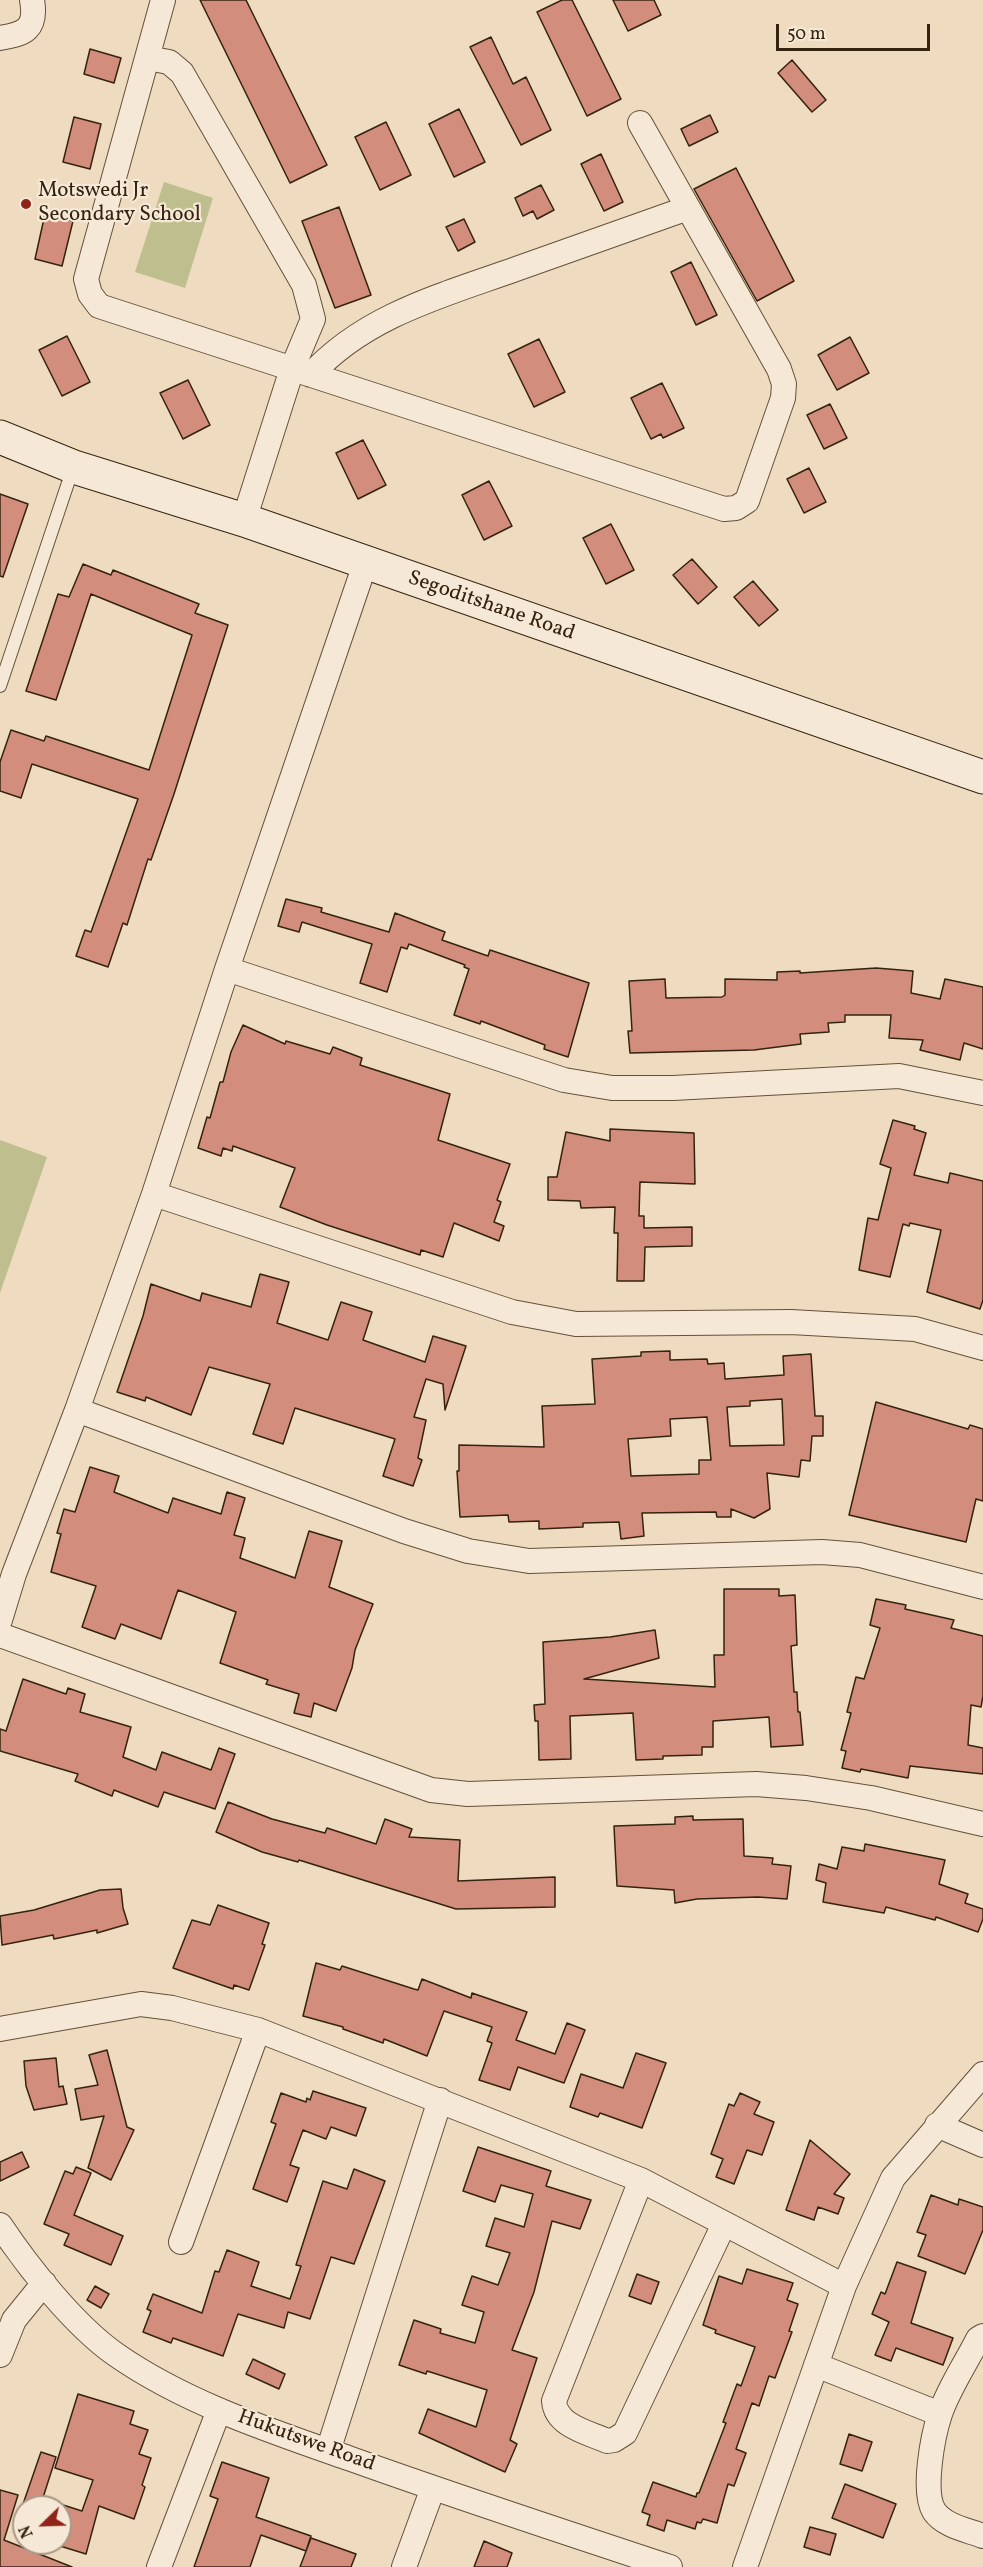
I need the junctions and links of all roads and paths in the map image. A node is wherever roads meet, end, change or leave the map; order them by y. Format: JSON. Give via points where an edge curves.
{"nodes":[{"id":1,"x":32,"y":0,"type":"edge"},
{"id":2,"x":163,"y":0,"type":"edge"},
{"id":3,"x":0,"y":38,"type":"edge"},
{"id":4,"x":147,"y":58,"type":"junction"},
{"id":5,"x":640,"y":123,"type":"dead end"},
{"id":6,"x":688,"y":208,"type":"junction"},
{"id":7,"x":301,"y":372,"type":"junction"},
{"id":8,"x":0,"y":437,"type":"edge"},
{"id":9,"x":74,"y":467,"type":"junction"},
{"id":10,"x":244,"y":520,"type":"junction"},
{"id":11,"x":365,"y":564,"type":"junction"},
{"id":12,"x":0,"y":686,"type":"edge"},
{"id":13,"x":983,"y":777,"type":"edge"},
{"id":14,"x":227,"y":969,"type":"junction"},
{"id":15,"x":983,"y":1093,"type":"edge"},
{"id":16,"x":154,"y":1194,"type":"junction"},
{"id":17,"x":983,"y":1348,"type":"edge"},
{"id":18,"x":77,"y":1410,"type":"junction"},
{"id":19,"x":983,"y":1587,"type":"edge"},
{"id":20,"x":0,"y":1620,"type":"edge"},
{"id":21,"x":0,"y":1635,"type":"edge"},
{"id":22,"x":983,"y":1824,"type":"edge"},
{"id":23,"x":0,"y":2029,"type":"edge"},
{"id":24,"x":258,"y":2030,"type":"junction"},
{"id":25,"x":983,"y":2074,"type":"edge"},
{"id":26,"x":440,"y":2100,"type":"junction"},
{"id":27,"x":937,"y":2125,"type":"junction"},
{"id":28,"x":983,"y":2145,"type":"edge"},
{"id":29,"x":641,"y":2180,"type":"junction"},
{"id":30,"x":724,"y":2224,"type":"junction"},
{"id":31,"x":0,"y":2225,"type":"edge"},
{"id":32,"x":181,"y":2242,"type":"dead end"},
{"id":33,"x":44,"y":2283,"type":"junction"},
{"id":34,"x":844,"y":2286,"type":"junction"},
{"id":35,"x":983,"y":2336,"type":"edge"},
{"id":36,"x":0,"y":2355,"type":"edge"},
{"id":37,"x":816,"y":2365,"type":"junction"},
{"id":38,"x":219,"y":2410,"type":"junction"},
{"id":39,"x":940,"y":2414,"type":"junction"},
{"id":40,"x":328,"y":2451,"type":"junction"},
{"id":41,"x":433,"y":2488,"type":"junction"},
{"id":42,"x":983,"y":2536,"type":"edge"},
{"id":43,"x":625,"y":2560,"type":"edge"},
{"id":44,"x":159,"y":2567,"type":"edge"},
{"id":45,"x":404,"y":2567,"type":"edge"},
{"id":46,"x":670,"y":2567,"type":"edge"},
{"id":47,"x":745,"y":2567,"type":"edge"}],
"edges":[{"from":1,"to":3,"type":"street","via":[[30,27],[19,35]]},
{"from":2,"to":4,"type":"street"},
{"from":4,"to":7,"type":"street","via":[[169,62],[182,73],[304,285],[313,319]]},
{"from":4,"to":7,"type":"street","via":[[86,279],[90,294],[99,306]]},
{"from":5,"to":6,"type":"street"},
{"from":6,"to":7,"type":"street","via":[[404,310],[358,334]]},
{"from":6,"to":7,"type":"street","via":[[784,384],[783,398],[747,501],[736,508],[724,509]]},
{"from":7,"to":10,"type":"street"},
{"from":8,"to":9,"type":"street","name":"Segoditshane Road"},
{"from":9,"to":10,"type":"street","name":"Segoditshane Road"},
{"from":9,"to":12,"type":"lane"},
{"from":10,"to":11,"type":"street","name":"Segoditshane Road"},
{"from":11,"to":13,"type":"street","name":"Segoditshane Road"},
{"from":11,"to":14,"type":"street"},
{"from":14,"to":15,"type":"street","via":[[564,1080],[612,1088],[899,1076]]},
{"from":14,"to":16,"type":"street"},
{"from":16,"to":17,"type":"street","via":[[512,1312],[565,1322],[791,1322],[915,1329]]},
{"from":16,"to":18,"type":"street"},
{"from":18,"to":19,"type":"street","via":[[468,1551],[529,1562],[832,1552],[899,1563]]},
{"from":18,"to":20,"type":"street"},
{"from":21,"to":22,"type":"street","via":[[431,1790],[468,1794],[756,1784],[871,1798]]},
{"from":23,"to":24,"type":"street","via":[[141,2004]]},
{"from":24,"to":26,"type":"street"},
{"from":24,"to":32,"type":"street"},
{"from":25,"to":27,"type":"street"},
{"from":26,"to":29,"type":"street"},
{"from":26,"to":40,"type":"street"},
{"from":27,"to":28,"type":"street"},
{"from":27,"to":34,"type":"street","via":[[893,2178]]},
{"from":29,"to":30,"type":"street"},
{"from":29,"to":30,"type":"street","via":[[554,2401],[562,2420],[607,2441],[626,2433]]},
{"from":30,"to":34,"type":"street"},
{"from":31,"to":33,"type":"street","name":"Hukutswe Road"},
{"from":33,"to":36,"type":"street","via":[[14,2320]]},
{"from":33,"to":38,"type":"street","name":"Hukutswe Road","via":[[114,2353]]},
{"from":34,"to":37,"type":"street"},
{"from":35,"to":39,"type":"street"},
{"from":37,"to":39,"type":"street"},
{"from":37,"to":47,"type":"street"},
{"from":38,"to":40,"type":"street","name":"Hukutswe Road"},
{"from":38,"to":44,"type":"street"},
{"from":39,"to":42,"type":"street","via":[[930,2463],[934,2510],[949,2524]]},
{"from":40,"to":41,"type":"street","name":"Hukutswe Road"},
{"from":41,"to":43,"type":"street","name":"Hukutswe Road"},
{"from":41,"to":45,"type":"street"},
{"from":43,"to":46,"type":"street","name":"Hukutswe Road"}]}
